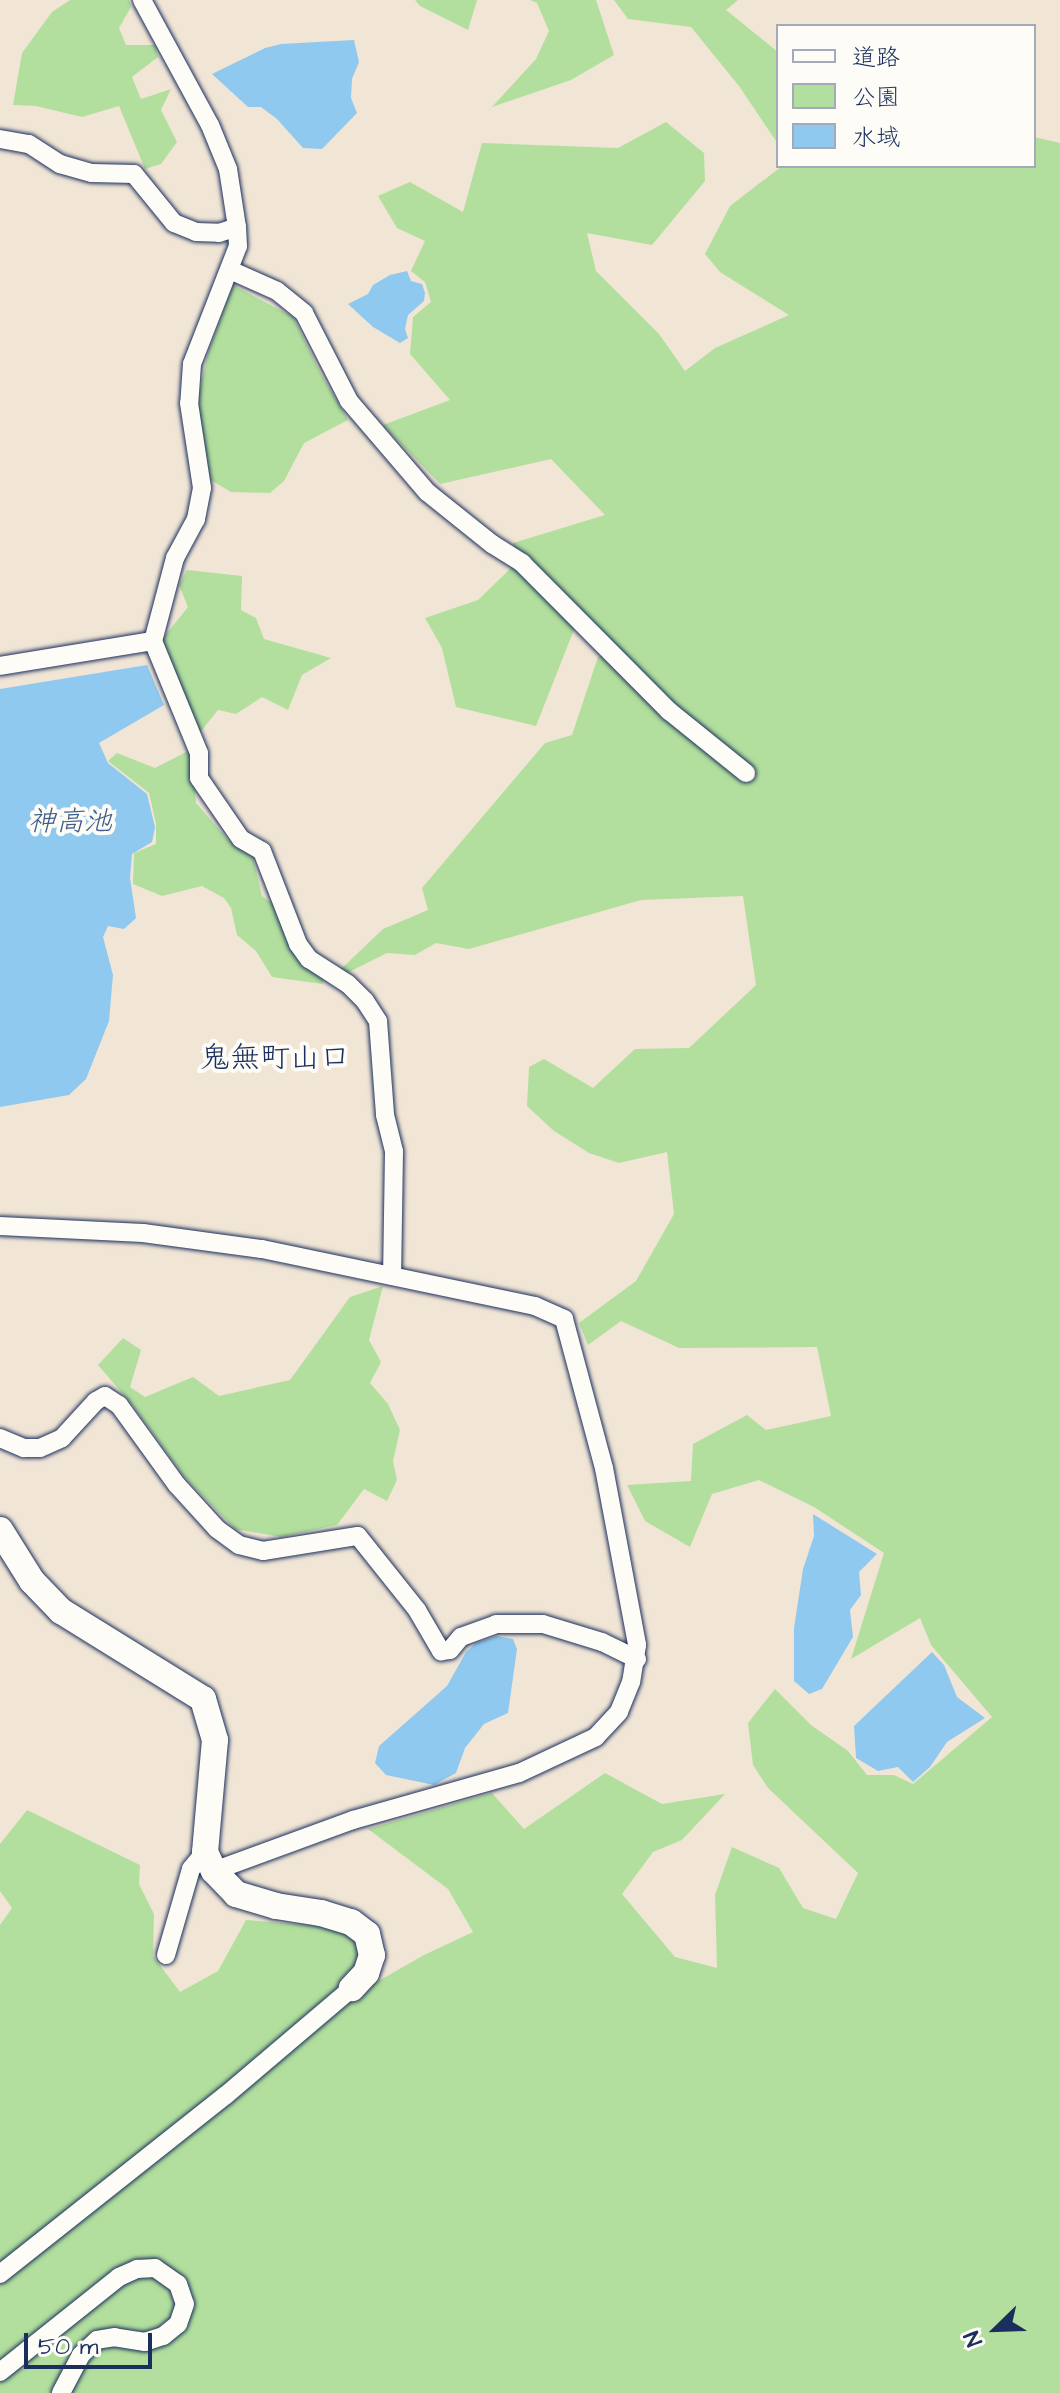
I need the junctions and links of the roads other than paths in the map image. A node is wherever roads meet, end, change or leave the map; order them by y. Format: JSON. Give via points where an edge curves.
{"nodes":[{"id":1,"x":142,"y":0,"type":"edge"},
{"id":2,"x":0,"y":139,"type":"edge"},
{"id":3,"x":237,"y":227,"type":"junction"},
{"id":4,"x":230,"y":270,"type":"junction"},
{"id":5,"x":153,"y":641,"type":"junction"},
{"id":6,"x":0,"y":666,"type":"edge"},
{"id":7,"x":746,"y":773,"type":"dead end"},
{"id":8,"x":0,"y":1226,"type":"edge"},
{"id":9,"x":392,"y":1276,"type":"junction"},
{"id":10,"x":0,"y":1438,"type":"edge"},
{"id":11,"x":0,"y":1530,"type":"edge"},
{"id":12,"x":637,"y":1659,"type":"junction"},
{"id":13,"x":210,"y":1862,"type":"junction"},
{"id":14,"x":166,"y":1955,"type":"dead end"},
{"id":15,"x":352,"y":1988,"type":"joint"},
{"id":16,"x":0,"y":2274,"type":"edge"},
{"id":17,"x":0,"y":2372,"type":"edge"},
{"id":18,"x":61,"y":2393,"type":"edge"}],
"edges":[{"from":1,"to":3,"type":"street","via":[[210,125],[228,169]]},
{"from":2,"to":3,"type":"street","via":[[29,144],[60,164],[92,173],[134,174],[174,223],[196,232]]},
{"from":3,"to":4,"type":"street","via":[[238,246]]},
{"from":4,"to":5,"type":"street","via":[[192,364],[189,403],[202,488],[196,519],[175,558]]},
{"from":4,"to":7,"type":"street","via":[[277,291],[304,313],[349,401],[427,492],[522,563],[669,711]]},
{"from":5,"to":6,"type":"street"},
{"from":5,"to":9,"type":"street","via":[[199,753],[199,778],[241,839],[262,851],[298,944],[309,959],[348,984],[378,1021],[385,1115],[394,1152]]},
{"from":8,"to":9,"type":"street","via":[[143,1233],[262,1249]]},
{"from":9,"to":12,"type":"street","via":[[535,1306],[564,1319],[604,1468]]},
{"from":10,"to":12,"type":"street","via":[[40,1448],[62,1438],[105,1396],[119,1405],[177,1485],[239,1545],[275,1550],[358,1536],[441,1651],[479,1628],[543,1624]]},
{"from":11,"to":13,"type":"street","via":[[32,1581],[61,1611],[203,1699],[215,1740]]},
{"from":12,"to":13,"type":"street","via":[[619,1712],[596,1737],[571,1752],[519,1773]]},
{"from":13,"to":14,"type":"street","via":[[191,1869]]},
{"from":13,"to":15,"type":"street","via":[[236,1894],[351,1922],[367,1934],[372,1955],[366,1973]]},
{"from":15,"to":16,"type":"street"},
{"from":17,"to":18,"type":"street","via":[[119,2277],[155,2268],[178,2284],[185,2304],[178,2324],[145,2342],[97,2340],[81,2355]]}]}
